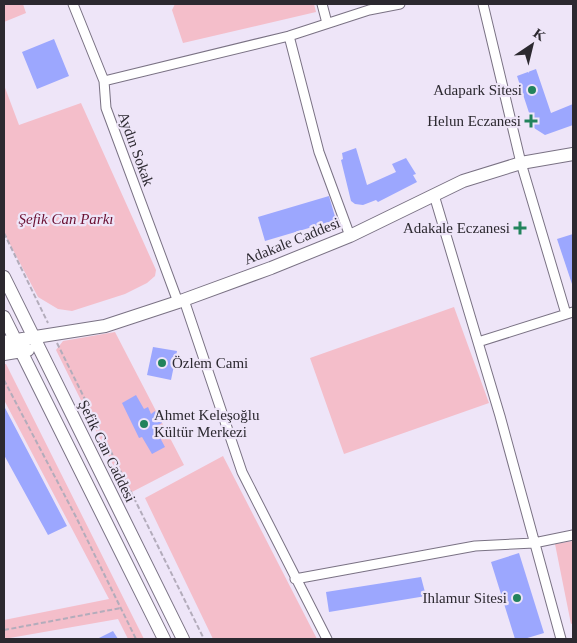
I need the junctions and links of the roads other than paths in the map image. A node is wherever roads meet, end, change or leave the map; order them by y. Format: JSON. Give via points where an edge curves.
{"nodes":[{"id":1,"x":73,"y":4,"type":"edge"},
{"id":2,"x":81,"y":4,"type":"edge"},
{"id":3,"x":322,"y":4,"type":"edge"},
{"id":4,"x":400,"y":4,"type":"edge"},
{"id":5,"x":483,"y":4,"type":"edge"},
{"id":6,"x":79,"y":18,"type":"junction"},
{"id":7,"x":327,"y":23,"type":"junction"},
{"id":8,"x":289,"y":36,"type":"junction"},
{"id":9,"x":104,"y":81,"type":"junction"},
{"id":10,"x":573,"y":154,"type":"edge"},
{"id":11,"x":521,"y":163,"type":"junction"},
{"id":12,"x":434,"y":195,"type":"junction"},
{"id":13,"x":350,"y":236,"type":"junction"},
{"id":14,"x":4,"y":277,"type":"edge"},
{"id":15,"x":181,"y":301,"type":"junction"},
{"id":16,"x":570,"y":313,"type":"edge"},
{"id":17,"x":4,"y":316,"type":"edge"},
{"id":18,"x":36,"y":342,"type":"junction"},
{"id":19,"x":478,"y":342,"type":"junction"},
{"id":20,"x":13,"y":345,"type":"edge"},
{"id":21,"x":4,"y":354,"type":"edge"},
{"id":22,"x":573,"y":535,"type":"edge"},
{"id":23,"x":534,"y":543,"type":"junction"},
{"id":24,"x":295,"y":579,"type":"junction"},
{"id":25,"x":164,"y":639,"type":"edge"},
{"id":26,"x":183,"y":639,"type":"edge"},
{"id":27,"x":328,"y":639,"type":"edge"},
{"id":28,"x":562,"y":639,"type":"edge"}],
"edges":[{"from":1,"to":6,"type":"street","name":"Aydın Sokak"},
{"from":2,"to":6,"type":"street"},
{"from":3,"to":7,"type":"street"},
{"from":4,"to":7,"type":"street"},
{"from":5,"to":11,"type":"street"},
{"from":6,"to":9,"type":"street","name":"Aydın Sokak"},
{"from":7,"to":8,"type":"street"},
{"from":8,"to":9,"type":"street"},
{"from":8,"to":13,"type":"street","via":[[319,152]]},
{"from":9,"to":15,"type":"street","name":"Aydın Sokak","via":[[106,108]]},
{"from":10,"to":11,"type":"main road","name":"Adakale Caddesi"},
{"from":11,"to":12,"type":"main road","name":"Adakale Caddesi","via":[[464,181]]},
{"from":11,"to":16,"type":"street"},
{"from":12,"to":13,"type":"main road","name":"Adakale Caddesi"},
{"from":12,"to":19,"type":"street"},
{"from":13,"to":15,"type":"main road","name":"Adakale Caddesi"},
{"from":14,"to":18,"type":"main road","name":"Şefik Can Caddesi"},
{"from":15,"to":18,"type":"main road","name":"Adakale Caddesi","via":[[105,326],[52,333]]},
{"from":15,"to":24,"type":"street","name":"Aydın Sokak","via":[[242,472]]},
{"from":16,"to":19,"type":"street"},
{"from":17,"to":20,"type":"main road"},
{"from":18,"to":20,"type":"main road","name":"Adakale Caddesi"},
{"from":18,"to":26,"type":"main road","name":"Şefik Can Caddesi"},
{"from":19,"to":23,"type":"street"},
{"from":20,"to":21,"type":"main road","name":"Adakale Caddesi"},
{"from":20,"to":25,"type":"main road"},
{"from":22,"to":23,"type":"street"},
{"from":23,"to":24,"type":"street","via":[[475,546]]},
{"from":23,"to":28,"type":"street"},
{"from":24,"to":27,"type":"street","name":"Aydın Sokak"}]}
